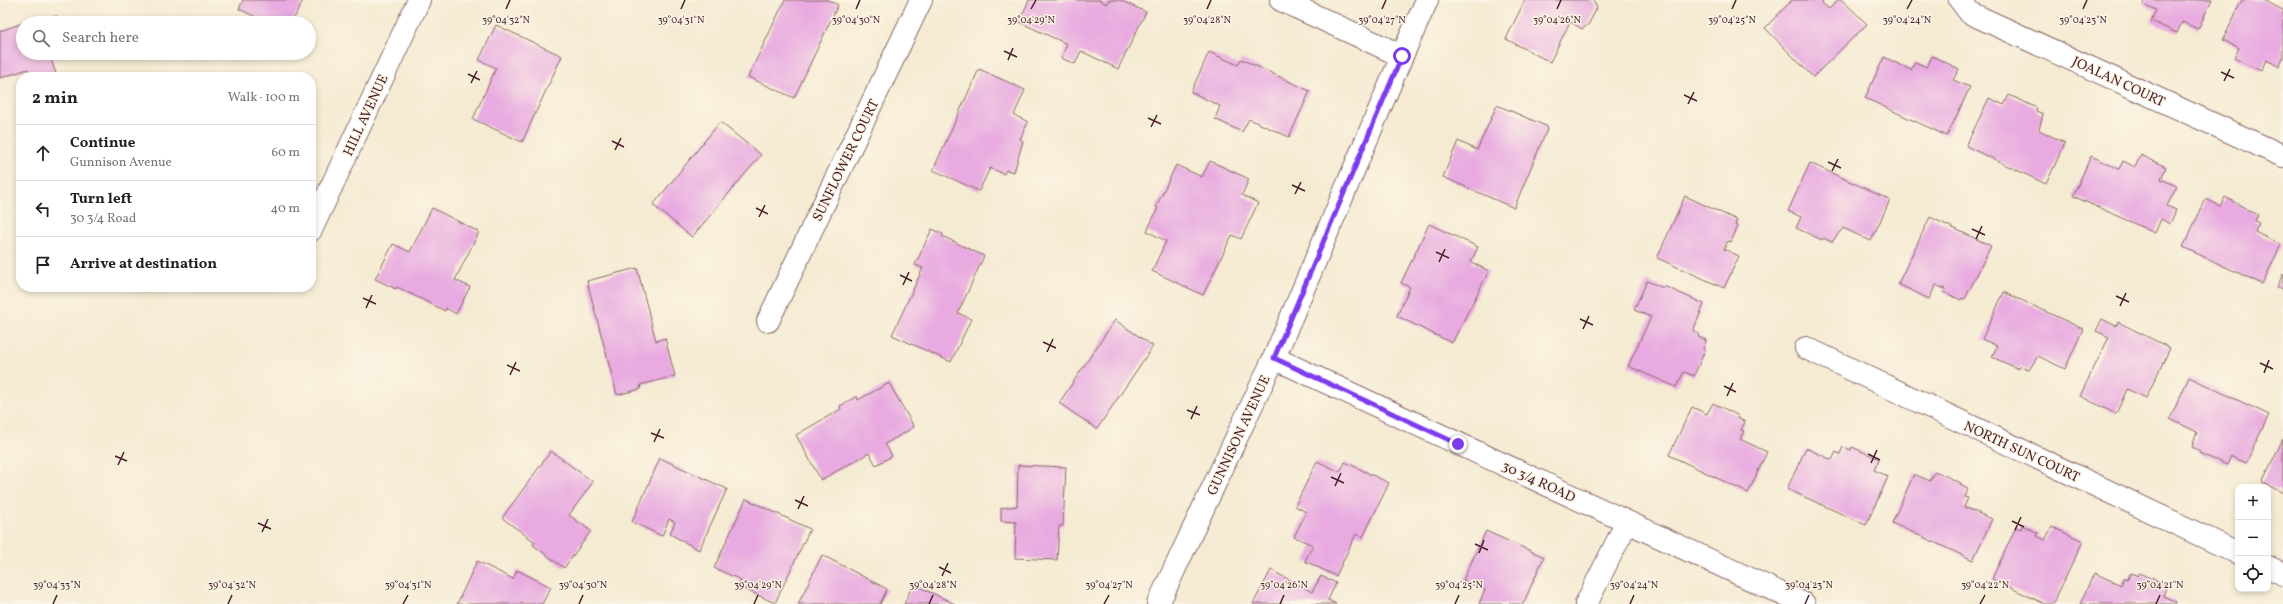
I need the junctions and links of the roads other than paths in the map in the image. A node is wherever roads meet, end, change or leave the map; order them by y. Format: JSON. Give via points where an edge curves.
{"nodes":[{"id":1,"x":418,"y":0,"type":"edge"},
{"id":2,"x":921,"y":0,"type":"edge"},
{"id":3,"x":1281,"y":0,"type":"edge"},
{"id":4,"x":1427,"y":0,"type":"edge"},
{"id":5,"x":1960,"y":0,"type":"edge"},
{"id":6,"x":1402,"y":56,"type":"junction"},
{"id":7,"x":2283,"y":156,"type":"edge"},
{"id":8,"x":316,"y":219,"type":"edge"},
{"id":9,"x":768,"y":321,"type":"dead end"},
{"id":10,"x":1806,"y":348,"type":"dead end"},
{"id":11,"x":1274,"y":358,"type":"junction"},
{"id":12,"x":1627,"y":522,"type":"junction"},
{"id":13,"x":2235,"y":552,"type":"edge"},
{"id":14,"x":2271,"y":568,"type":"edge"},
{"id":15,"x":2283,"y":574,"type":"edge"},
{"id":16,"x":1158,"y":604,"type":"edge"},
{"id":17,"x":1586,"y":604,"type":"edge"},
{"id":18,"x":1804,"y":604,"type":"edge"}],
"edges":[{"from":1,"to":8,"type":"street","name":"HILL AVENUE"},
{"from":2,"to":9,"type":"street","name":"SUNFLOWER COURT"},
{"from":3,"to":6,"type":"street"},
{"from":4,"to":6,"type":"street","name":"GUNNISON AVENUE"},
{"from":5,"to":7,"type":"street","name":"JOALAN COURT","via":[[1970,13]]},
{"from":6,"to":11,"type":"street","name":"GUNNISON AVENUE"},
{"from":10,"to":13,"type":"street","name":"NORTH SUN COURT"},
{"from":11,"to":12,"type":"street","name":"30 3/4 ROAD"},
{"from":11,"to":16,"type":"street","name":"GUNNISON AVENUE"},
{"from":12,"to":17,"type":"street"},
{"from":12,"to":18,"type":"street","name":"30 3/4 ROAD"},
{"from":14,"to":15,"type":"street"}]}
